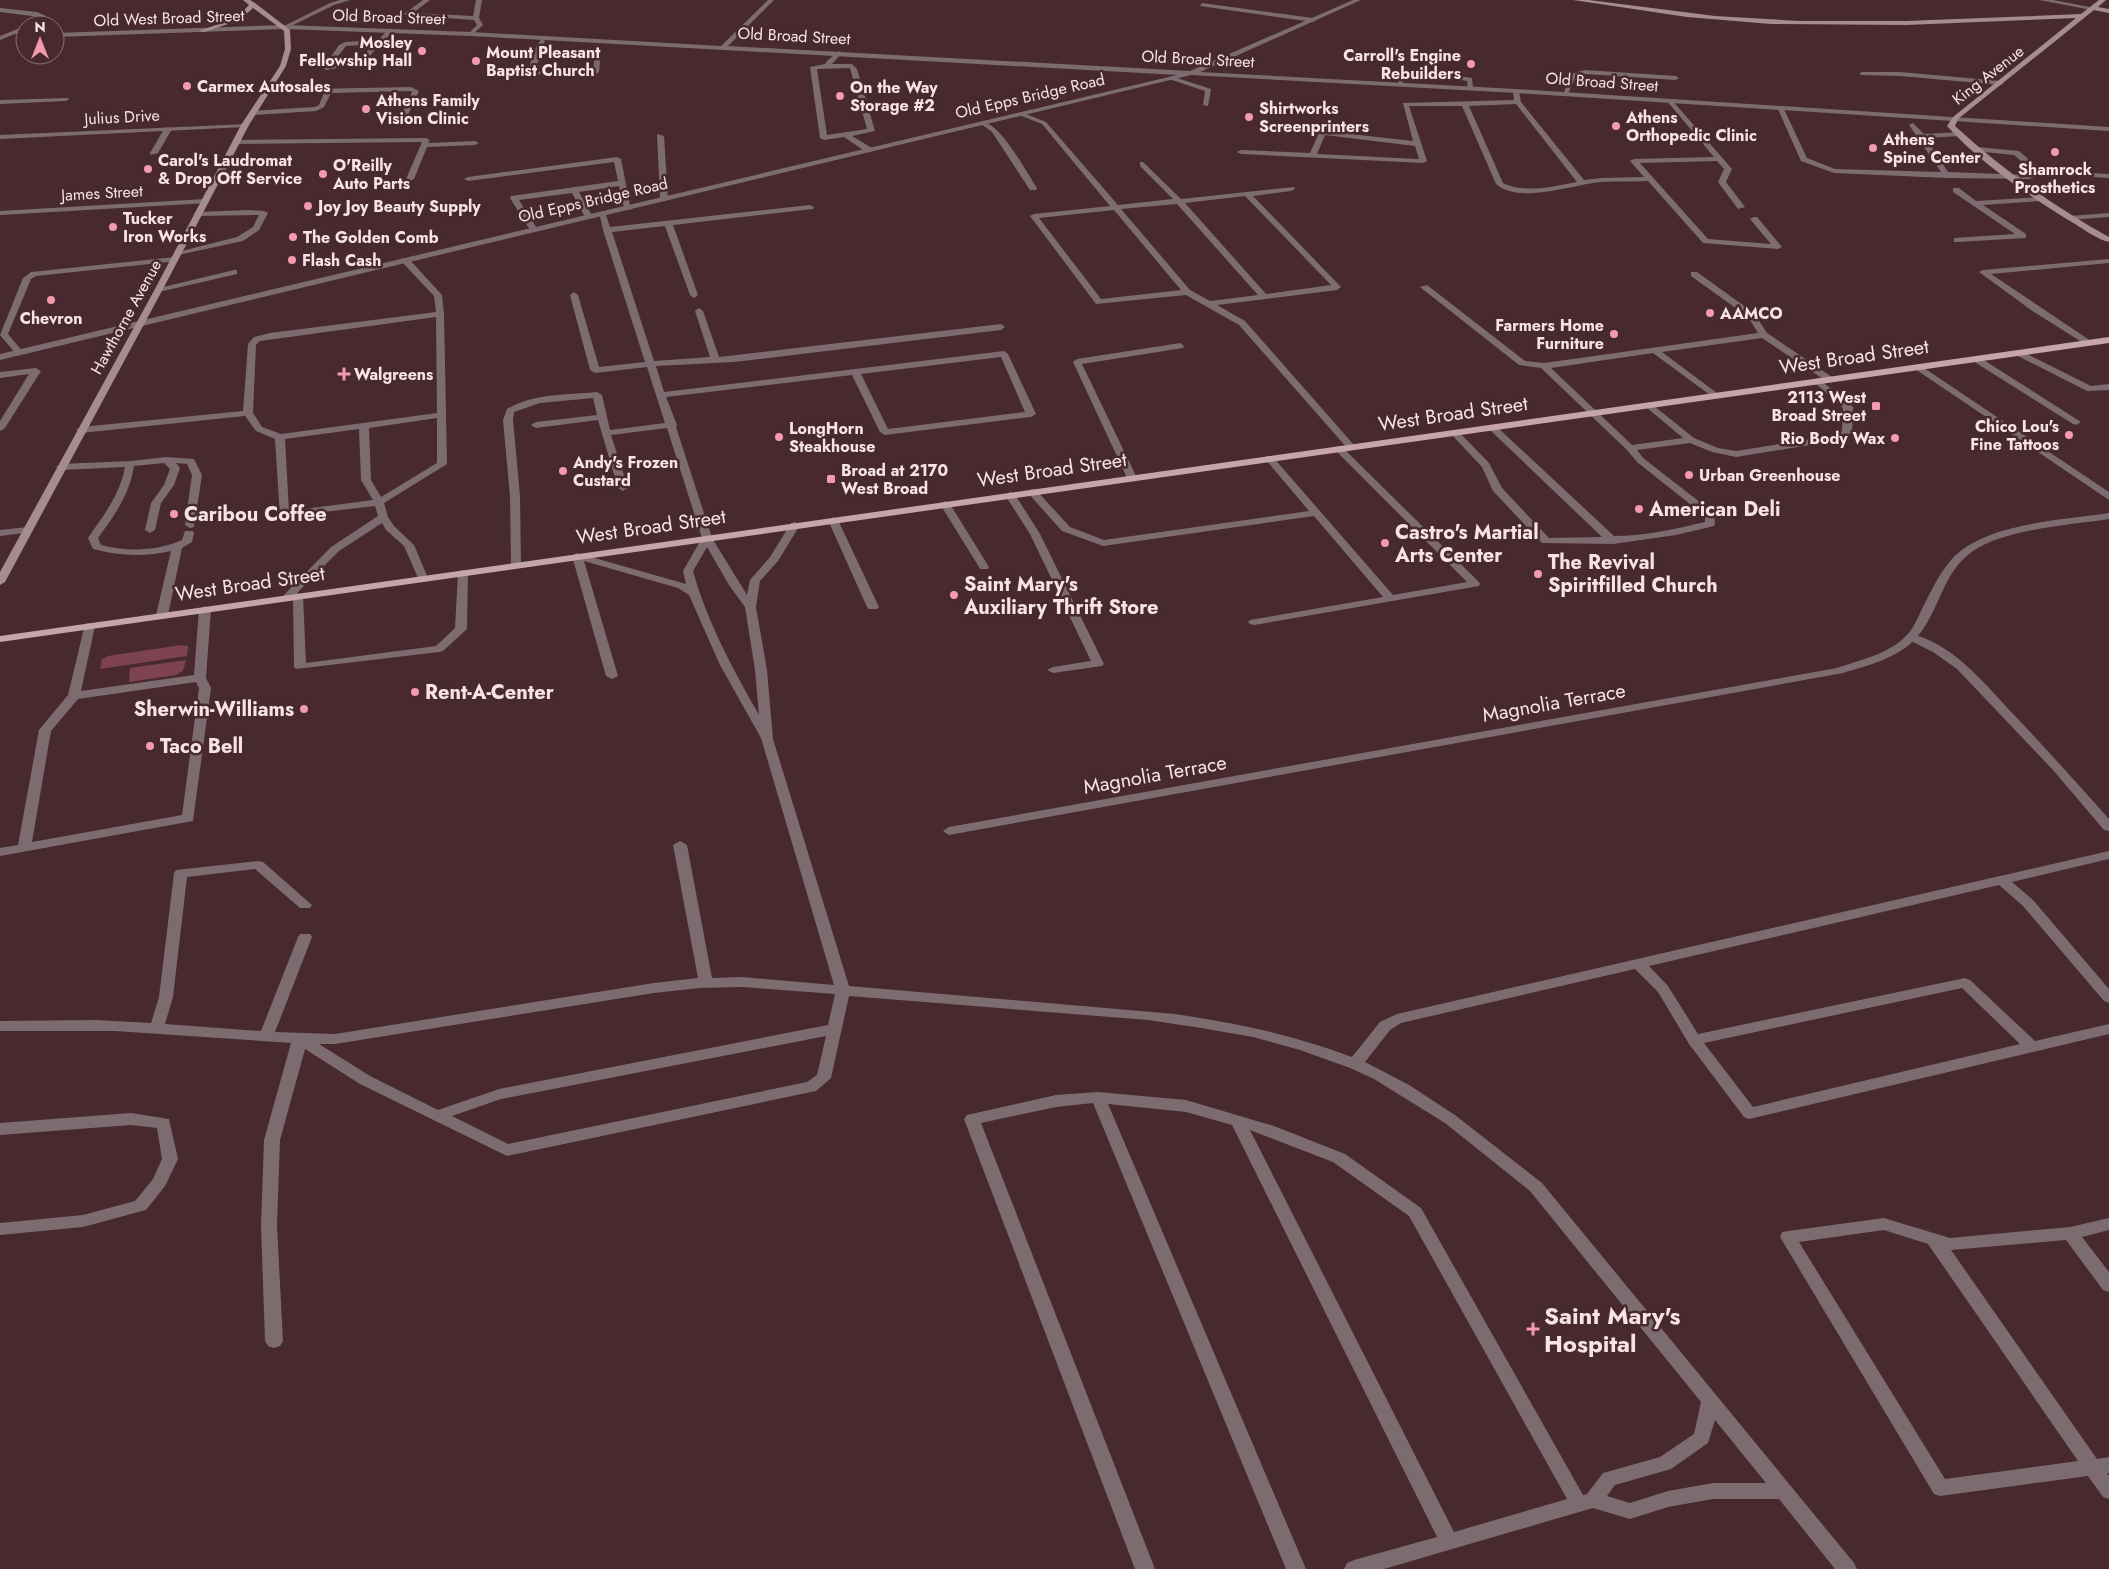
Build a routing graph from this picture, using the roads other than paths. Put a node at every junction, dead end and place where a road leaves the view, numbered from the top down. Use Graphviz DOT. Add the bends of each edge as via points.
graph roads {
  1 [pos="246,0"];
  2 [pos="347,0"];
  3 [pos="428,0"];
  4 [pos="479,0"];
  5 [pos="771,0"];
  6 [pos="1358,0"];
  7 [pos="1576,0"];
  8 [pos="2042,0"];
  9 [pos="2102,0"];
  10 [pos="253,4"];
  11 [pos="1202,5"];
  12 [pos="2092,8"];
  13 [pos="0,10"];
  14 [pos="2109,11"];
  15 [pos="40,15"];
  16 [pos="2083,16"];
  17 [pos="476,18"];
  18 [pos="1313,20"];
  19 [pos="285,27"];
  20 [pos="391,30"];
  21 [pos="202,31"];
  22 [pos="0,32"];
  23 [pos="15,32"];
  24 [pos="12,33"];
  25 [pos="15,33"];
  26 [pos="471,34"];
  27 [pos="65,35"];
  28 [pos="0,38"];
  29 [pos="542,41"];
  30 [pos="378,42"];
  31 [pos="724,46"];
  32 [pos="839,53"];
  33 [pos="537,54"];
  34 [pos="828,66"];
  35 [pos="1192,73"];
  36 [pos="1862,74"];
  37 [pos="1170,78"];
  38 [pos="1676,78"];
  39 [pos="2001,83"];
  40 [pos="1399,84"];
  41 [pos="1470,88"];
  42 [pos="329,90"];
  43 [pos="1516,91"];
  44 [pos="265,92"];
  45 [pos="1565,94"];
  46 [pos="66,99"];
  47 [pos="1669,100"];
  48 [pos="0,102"];
  49 [pos="1518,102"];
  50 [pos="1465,104"];
  51 [pos="1206,105"];
  52 [pos="1780,107"];
  53 [pos="252,113"];
  54 [pos="1021,114"];
  55 [pos="404,117"];
  56 [pos="1955,118"];
  57 [pos="982,123"];
  58 [pos="245,125"];
  59 [pos="1913,125"];
  60 [pos="168,129"];
  61 [pos="2108,129"];
  62 [pos="1960,134"];
  63 [pos="846,135"];
  64 [pos="660,136"];
  65 [pos="0,137"];
  66 [pos="1922,137"];
  67 [pos="236,142"];
  68 [pos="475,143"];
  69 [pos="425,144"];
  70 [pos="1418,144"];
  71 [pos="617,149"];
  72 [pos="1977,149"];
  73 [pos="869,150"];
  74 [pos="1241,152"];
  75 [pos="154,153"];
  76 [pos="1312,156"];
  77 [pos="617,159"];
  78 [pos="1719,159"];
  79 [pos="1143,164"];
  80 [pos="2039,172"];
  81 [pos="2008,175"];
  82 [pos="1947,176"];
  83 [pos="2109,176"];
  84 [pos="410,179"];
  85 [pos="468,179"];
  86 [pos="1650,179"];
  87 [pos="622,183"];
  88 [pos="1582,183"];
  89 [pos="1033,188"];
  90 [pos="1291,189"];
  91 [pos="574,190"];
  92 [pos="1956,190"];
  93 [pos="1247,194"];
  94 [pos="664,199"];
  95 [pos="2040,199"];
  96 [pos="205,201"];
  97 [pos="1179,201"];
  98 [pos="1974,203"];
  99 [pos="810,207"];
  100 [pos="1115,207"];
  101 [pos="1741,207"];
  102 [pos="628,208"];
  103 [pos="0,213"];
  104 [pos="198,214"];
  105 [pos="602,214"];
  106 [pos="2109,214"];
  107 [pos="589,217"];
  108 [pos="2068,218"];
  109 [pos="1754,219"];
  110 [pos="668,223"];
  111 [pos="534,230"];
  112 [pos="607,230"];
  113 [pos="2108,239"];
  114 [pos="1957,240"];
  115 [pos="176,256"];
  116 [pos="405,260"];
  117 [pos="2109,261"];
  118 [pos="234,272"];
  119 [pos="1694,274"];
  120 [pos="1424,287"];
  121 [pos="159,289"];
  122 [pos="1187,292"];
  123 [pos="694,294"];
  124 [pos="574,295"];
  125 [pos="1264,297"];
  126 [pos="1208,304"];
  127 [pos="699,311"];
  128 [pos="440,314"];
  129 [pos="140,323"];
  130 [pos="1001,327"];
  131 [pos="1764,335"];
  132 [pos="2109,340"];
  133 [pos="2088,343"];
  134 [pos="1180,346"];
  135 [pos="1655,350"];
  136 [pos="19,352"];
  137 [pos="2019,353"];
  138 [pos="0,357"];
  139 [pos="715,359"];
  140 [pos="1976,359"];
  141 [pos="650,363"];
  142 [pos="1544,366"];
  143 [pos="1918,367"];
  144 [pos="855,372"];
  145 [pos="0,375"];
  146 [pos="1830,379"];
  147 [pos="1818,381"];
  148 [pos="2109,387"];
  149 [pos="662,395"];
  150 [pos="1714,395"];
  151 [pos="1649,405"];
  152 [pos="1593,412"];
  153 [pos="248,413"];
  154 [pos="441,415"];
  155 [pos="602,417"];
  156 [pos="2076,422"];
  157 [pos="364,425"];
  158 [pos="536,425"];
  159 [pos="672,425"];
  160 [pos="1492,427"];
  161 [pos="0,428"];
  162 [pos="81,430"];
  163 [pos="1454,432"];
  164 [pos="606,433"];
  165 [pos="280,436"];
  166 [pos="1691,440"];
  167 [pos="1351,447"];
  168 [pos="1630,448"];
  169 [pos="1339,449"];
  170 [pos="1269,458"];
  171 [pos="166,460"];
  172 [pos="130,464"];
  173 [pos="61,467"];
  174 [pos="1132,478"];
  175 [pos="622,488"];
  176 [pos="1032,492"];
  177 [pos="1010,495"];
  178 [pos="2109,496"];
  179 [pos="379,502"];
  180 [pos="945,504"];
  181 [pos="1316,513"];
  182 [pos="383,516"];
  183 [pos="2109,516"];
  184 [pos="833,520"];
  185 [pos="795,525"];
  186 [pos="28,530"];
  187 [pos="0,533"];
  188 [pos="707,538"];
  189 [pos="1613,541"];
  190 [pos="177,547"];
  191 [pos="148,550"];
  192 [pos="577,556"];
  193 [pos="516,565"];
  194 [pos="984,567"];
  195 [pos="463,573"];
  196 [pos="423,578"];
  197 [pos="0,582"];
  198 [pos="694,593"];
  199 [pos="292,597"];
  200 [pos="1390,598"];
  201 [pos="750,607"];
  202 [pos="873,607"];
  203 [pos="205,610"];
  204 [pos="162,616"];
  205 [pos="1254,622"];
  206 [pos="89,626"];
  207 [pos="1911,637"];
  208 [pos="0,638"];
  209 [pos="1053,670"];
  210 [pos="612,676"];
  211 [pos="200,678"];
  212 [pos="74,696"];
  213 [pos="767,739"];
  214 [pos="2109,827"];
  215 [pos="949,831"];
  216 [pos="680,845"];
  217 [pos="24,848"];
  218 [pos="0,852"];
  219 [pos="2109,855"];
  220 [pos="2002,880"];
  221 [pos="306,904"];
  222 [pos="305,937"];
  223 [pos="1638,963"];
  224 [pos="706,982"];
  225 [pos="843,990"];
  226 [pos="2109,998"];
  227 [pos="0,1026"];
  228 [pos="157,1028"];
  229 [pos="2109,1029"];
  230 [pos="834,1030"];
  231 [pos="266,1037"];
  232 [pos="300,1039"];
  233 [pos="1694,1040"];
  234 [pos="2032,1047"];
  235 [pos="1355,1064"];
  236 [pos="1098,1097"];
  237 [pos="437,1116"];
  238 [pos="1238,1121"];
  239 [pos="0,1129"];
  240 [pos="2109,1224"];
  241 [pos="0,1229"];
  242 [pos="2070,1234"];
  243 [pos="1934,1239"];
  244 [pos="2109,1285"];
  245 [pos="274,1341"];
  246 [pos="1710,1400"];
  247 [pos="2101,1466"];
  248 [pos="1783,1491"];
  249 [pos="2109,1491"];
  250 [pos="1586,1502"];
  251 [pos="1449,1542"];
  252 [pos="1145,1569"];
  253 [pos="1296,1569"];
  254 [pos="1354,1569"];
  255 [pos="1846,1569"];
  1 -- 10 [label="main road"];
  2 -- 19 [label="street"];
  3 -- 17 [label="street" via="407,14"];
  4 -- 17 [label="street"];
  5 -- 31 [label="street"];
  6 -- 18 [label="street"];
  7 -- 16 [label="main road" via="1692,15 1797,23 1904,24"];
  8 -- 12 [label="street"];
  9 -- 12 [label="main road, King Avenue"];
  10 -- 19 [label="main road"];
  10 -- 21 [label="main road" via="235,20"];
  11 -- 18 [label="street"];
  12 -- 14 [label="main road"];
  12 -- 16 [label="main road, King Avenue"];
  13 -- 15 [label="street"];
  16 -- 39 [label="main road, King Avenue"];
  17 -- 26 [label="street" via="480,26"];
  18 -- 35 [label="street"];
  19 -- 20 [label="street, Old Broad Street"];
  19 -- 21 [label="street, Old West Broad Street"];
  19 -- 44 [label="main road, Hawthorne Avenue" via="288,40 283,66"];
  20 -- 26 [label="street, Old Broad Street"];
  20 -- 30 [label="street"];
  21 -- 27 [label="street, Old West Broad Street"];
  22 -- 24 [label="street"];
  23 -- 24 [label="street"];
  24 -- 25 [label="street"];
  24 -- 28 [label="street"];
  26 -- 31 [label="street, Old Broad Street"];
  29 -- 33 [label="street"];
  30 -- 30 [label="street" via="360,63 326,68 341,46"];
  31 -- 32 [label="street, Old Broad Street"];
  32 -- 34 [label="street" via="828,62"];
  32 -- 35 [label="street, Old Broad Street"];
  33 -- 33 [label="street" via="530,73 596,72 599,53"];
  34 -- 63 [label="street" via="813,66 824,138"];
  34 -- 63 [label="street" via="852,66 854,69 870,131"];
  35 -- 37 [label="street, Old Epps Bridge Road"];
  35 -- 40 [label="street, Old Broad Street"];
  36 -- 39 [label="street" via="1908,74"];
  37 -- 51 [label="street" via="1209,90"];
  37 -- 54 [label="street, Old Epps Bridge Road"];
  38 -- 45 [label="street" via="1579,73 1572,75"];
  39 -- 56 [label="main road, King Avenue"];
  40 -- 41 [label="street, Old Broad Street"];
  40 -- 41 [label="street" via="1413,71 1470,80"];
  41 -- 43 [label="street, Old Broad Street"];
  42 -- 44 [label="street"];
  42 -- 53 [label="street" via="322,106 316,109"];
  42 -- 55 [label="street" via="411,88 416,91"];
  43 -- 45 [label="street, Old Broad Street"];
  43 -- 49 [label="street"];
  44 -- 53 [label="main road, Hawthorne Avenue"];
  45 -- 47 [label="street, Old Broad Street"];
  46 -- 48 [label="street"];
  47 -- 52 [label="street, Old Broad Street"];
  47 -- 78 [label="street"];
  49 -- 50 [label="street"];
  49 -- 88 [label="street"];
  50 -- 70 [label="street" via="1405,104"];
  50 -- 88 [label="street" via="1504,187 1523,191"];
  52 -- 56 [label="street, Old Broad Street"];
  52 -- 82 [label="street" via="1804,159 1834,171"];
  53 -- 58 [label="main road, Hawthorne Avenue"];
  54 -- 57 [label="street, Old Epps Bridge Road"];
  54 -- 100 [label="street" via="1044,124"];
  56 -- 61 [label="street, Old Broad Street"];
  56 -- 62 [label="main road, King Avenue" via="1951,126"];
  57 -- 73 [label="street, Old Epps Bridge Road"];
  57 -- 89 [label="street" via="996,131"];
  58 -- 60 [label="street, Julius Drive"];
  58 -- 67 [label="main road, Hawthorne Avenue"];
  59 -- 66 [label="street"];
  60 -- 65 [label="street, Julius Drive"];
  60 -- 75 [label="street"];
  62 -- 66 [label="street"];
  62 -- 72 [label="main road, King Avenue"];
  63 -- 73 [label="street"];
  64 -- 94 [label="street"];
  66 -- 82 [label="street"];
  67 -- 69 [label="street" via="426,140"];
  67 -- 96 [label="main road, Hawthorne Avenue"];
  68 -- 69 [label="street"];
  69 -- 84 [label="street"];
  70 -- 76 [label="street" via="1323,133"];
  70 -- 76 [label="street" via="1423,161"];
  71 -- 77 [label="street"];
  72 -- 80 [label="street" via="2016,153"];
  72 -- 81 [label="main road, King Avenue"];
  73 -- 94 [label="street, Old Epps Bridge Road"];
  74 -- 76 [label="street"];
  77 -- 85 [label="street"];
  77 -- 87 [label="street"];
  78 -- 86 [label="street" via="1634,162"];
  78 -- 101 [label="street" via="1728,169 1722,182"];
  79 -- 97 [label="street"];
  80 -- 81 [label="street" via="2030,177"];
  80 -- 83 [label="street"];
  81 -- 82 [label="street"];
  81 -- 95 [label="main road, King Avenue"];
  86 -- 88 [label="street"];
  86 -- 109 [label="street" via="1706,242 1778,247"];
  87 -- 91 [label="street"];
  87 -- 102 [label="street"];
  90 -- 93 [label="street"];
  91 -- 107 [label="street"];
  91 -- 111 [label="street" via="514,198"];
  92 -- 98 [label="street"];
  93 -- 97 [label="street"];
  93 -- 125 [label="street" via="1337,287"];
  94 -- 102 [label="street, Old Epps Bridge Road"];
  95 -- 98 [label="street"];
  95 -- 108 [label="main road, King Avenue"];
  96 -- 103 [label="street, James Street"];
  96 -- 104 [label="main road, Hawthorne Avenue"];
  97 -- 100 [label="street"];
  97 -- 125 [label="street"];
  98 -- 114 [label="street" via="2023,236"];
  99 -- 110 [label="street"];
  100 -- 122 [label="street"];
  100 -- 122 [label="street" via="1034,216 1099,302"];
  102 -- 105 [label="street, Old Epps Bridge Road"];
  104 -- 115 [label="main road, Hawthorne Avenue"];
  104 -- 115 [label="street" via="264,214 256,228 240,238"];
  105 -- 107 [label="street, Old Epps Bridge Road"];
  105 -- 112 [label="street"];
  106 -- 108 [label="street"];
  107 -- 111 [label="street, Old Epps Bridge Road"];
  108 -- 113 [label="main road, King Avenue"];
  110 -- 112 [label="street"];
  110 -- 123 [label="street"];
  111 -- 116 [label="street, Old Epps Bridge Road"];
  112 -- 141 [label="street"];
  115 -- 121 [label="main road, Hawthorne Avenue"];
  115 -- 136 [label="street" via="34,274 27,278 4,334"];
  116 -- 128 [label="street" via="438,294"];
  116 -- 129 [label="street, Old Epps Bridge Road"];
  117 -- 133 [label="street" via="1983,272"];
  118 -- 121 [label="street"];
  119 -- 131 [label="street" via="1751,315"];
  120 -- 142 [label="street" via="1522,363"];
  121 -- 129 [label="main road, Hawthorne Avenue"];
  122 -- 126 [label="street"];
  124 -- 141 [label="street" via="595,370"];
  125 -- 126 [label="street"];
  126 -- 167 [label="street" via="1242,323"];
  127 -- 139 [label="street"];
  128 -- 153 [label="street" via="257,339 252,344"];
  128 -- 154 [label="street"];
  129 -- 136 [label="street, Old Epps Bridge Road"];
  129 -- 162 [label="main road, Hawthorne Avenue"];
  130 -- 139 [label="street"];
  131 -- 135 [label="street"];
  131 -- 146 [label="street"];
  132 -- 133 [label="main road, West Broad Street"];
  133 -- 137 [label="main road, West Broad Street"];
  134 -- 174 [label="street" via="1076,362"];
  135 -- 142 [label="street"];
  135 -- 150 [label="street"];
  136 -- 138 [label="street, Old Epps Bridge Road"];
  137 -- 140 [label="main road, West Broad Street"];
  137 -- 148 [label="street" via="2090,390"];
  139 -- 141 [label="street"];
  140 -- 143 [label="main road, West Broad Street"];
  140 -- 156 [label="street"];
  141 -- 149 [label="street"];
  142 -- 152 [label="street"];
  143 -- 146 [label="main road, West Broad Street"];
  143 -- 178 [label="street"];
  144 -- 144 [label="street" via="1004,354 1031,414 885,432"];
  144 -- 149 [label="street"];
  145 -- 161 [label="street" via="36,370"];
  146 -- 147 [label="main road, West Broad Street"];
  147 -- 150 [label="main road, West Broad Street"];
  147 -- 166 [label="street" via="1848,407 1847,432 1840,437 1736,454"];
  149 -- 159 [label="street"];
  150 -- 151 [label="main road, West Broad Street"];
  151 -- 152 [label="main road, West Broad Street"];
  151 -- 166 [label="street"];
  152 -- 160 [label="main road, West Broad Street"];
  152 -- 168 [label="street"];
  153 -- 162 [label="street"];
  153 -- 165 [label="street" via="259,429"];
  154 -- 157 [label="street"];
  154 -- 179 [label="street" via="442,464"];
  155 -- 158 [label="street"];
  155 -- 164 [label="street"];
  155 -- 193 [label="street" via="597,395 534,402 516,406 510,411"];
  157 -- 165 [label="street"];
  157 -- 179 [label="street" via="366,480"];
  159 -- 164 [label="street"];
  159 -- 188 [label="street"];
  160 -- 163 [label="main road, West Broad Street"];
  160 -- 189 [label="street"];
  162 -- 173 [label="main road, Hawthorne Avenue"];
  163 -- 167 [label="main road, West Broad Street"];
  163 -- 189 [label="street" via="1486,466 1496,480 1497,489 1546,541"];
  164 -- 175 [label="street"];
  165 -- 179 [label="street" via="284,515"];
  166 -- 168 [label="street"];
  167 -- 169 [label="main road, West Broad Street"];
  168 -- 189 [label="street" via="1640,460 1710,515 1710,524"];
  169 -- 170 [label="main road, West Broad Street"];
  169 -- 200 [label="street" via="1475,584"];
  170 -- 174 [label="main road, West Broad Street"];
  170 -- 181 [label="street"];
  171 -- 172 [label="street"];
  171 -- 190 [label="street" via="191,461 197,475 187,542"];
  171 -- 191 [label="street" via="175,468 169,485 156,503"];
  172 -- 173 [label="street"];
  172 -- 191 [label="street" via="110,515 93,538 97,547 109,551"];
  173 -- 186 [label="main road, Hawthorne Avenue"];
  174 -- 176 [label="main road, West Broad Street"];
  176 -- 177 [label="main road, West Broad Street"];
  176 -- 181 [label="street" via="1066,529 1103,543"];
  177 -- 180 [label="main road, West Broad Street"];
  177 -- 209 [label="street" via="1035,534 1098,664"];
  179 -- 182 [label="street"];
  180 -- 184 [label="main road, West Broad Street"];
  180 -- 194 [label="street"];
  181 -- 200 [label="street"];
  182 -- 196 [label="street" via="390,528 409,545"];
  182 -- 199 [label="street" via="335,550"];
  183 -- 207 [label="street" via="2009,534 1970,547 1946,573"];
  184 -- 185 [label="main road, West Broad Street"];
  184 -- 202 [label="street"];
  185 -- 188 [label="main road, West Broad Street"];
  185 -- 201 [label="street" via="755,580"];
  186 -- 187 [label="street"];
  186 -- 197 [label="main road, Hawthorne Avenue"];
  188 -- 192 [label="main road, West Broad Street"];
  188 -- 198 [label="street" via="688,571"];
  188 -- 201 [label="street"];
  190 -- 191 [label="street"];
  190 -- 204 [label="street"];
  192 -- 193 [label="main road, West Broad Street"];
  192 -- 198 [label="street" via="682,586"];
  192 -- 210 [label="street"];
  193 -- 195 [label="main road, West Broad Street"];
  195 -- 196 [label="main road, West Broad Street"];
  195 -- 199 [label="street" via="461,629 439,649 300,667"];
  196 -- 199 [label="main road, West Broad Street"];
  198 -- 213 [label="street" via="734,684"];
  199 -- 203 [label="main road, West Broad Street"];
  200 -- 205 [label="street"];
  201 -- 213 [label="street" via="761,670"];
  203 -- 204 [label="main road, West Broad Street"];
  203 -- 211 [label="street"];
  204 -- 206 [label="main road, West Broad Street"];
  206 -- 208 [label="main road, West Broad Street"];
  206 -- 212 [label="street"];
  207 -- 214 [label="street" via="1938,650 1961,667 2057,767"];
  207 -- 215 [label="street, Magnolia Terrace" via="1872,660 1839,671"];
  211 -- 212 [label="street"];
  211 -- 217 [label="street" via="205,688 188,818"];
  212 -- 217 [label="street" via="45,730"];
  213 -- 225 [label="street"];
  216 -- 224 [label="street"];
  217 -- 218 [label="street"];
  219 -- 220 [label="street"];
  220 -- 223 [label="street"];
  220 -- 226 [label="street" via="2028,903"];
  221 -- 228 [label="street" via="258,865 181,873 166,997"];
  222 -- 231 [label="street"];
  223 -- 233 [label="street" via="1663,989"];
  223 -- 235 [label="street" via="1397,1019 1385,1026"];
  224 -- 225 [label="street"];
  224 -- 232 [label="street" via="385,1032 335,1039"];
  225 -- 230 [label="street"];
  225 -- 235 [label="street" via="1206,1022 1305,1045"];
  227 -- 228 [label="street"];
  228 -- 231 [label="street"];
  229 -- 234 [label="street"];
  230 -- 237 [label="street" via="499,1094"];
  230 -- 237 [label="street" via="824,1078 811,1087 507,1150"];
  231 -- 232 [label="street"];
  232 -- 237 [label="street" via="365,1080"];
  232 -- 245 [label="street" via="272,1140 269,1226"];
  233 -- 234 [label="street" via="1965,983"];
  233 -- 234 [label="street" via="1749,1113"];
  235 -- 246 [label="street" via="1440,1112 1495,1152 1536,1188"];
  236 -- 238 [label="street" via="1186,1106"];
  236 -- 252 [label="street" via="1056,1100 972,1119"];
  236 -- 253 [label="street"];
  238 -- 250 [label="street" via="1339,1158 1415,1212"];
  238 -- 251 [label="street"];
  239 -- 241 [label="street" via="131,1119 164,1123 170,1159 159,1182 140,1206 83,1221"];
  240 -- 242 [label="street"];
  242 -- 243 [label="street" via="1950,1244"];
  242 -- 244 [label="street"];
  243 -- 247 [label="street"];
  243 -- 247 [label="street" via="1884,1224 1788,1236 1940,1488"];
  246 -- 248 [label="street"];
  246 -- 250 [label="street" via="1702,1438 1664,1463 1609,1479"];
  247 -- 249 [label="street"];
  248 -- 250 [label="street" via="1713,1491 1668,1499 1630,1511"];
  248 -- 255 [label="street"];
  250 -- 251 [label="street"];
  251 -- 254 [label="street"];
}
